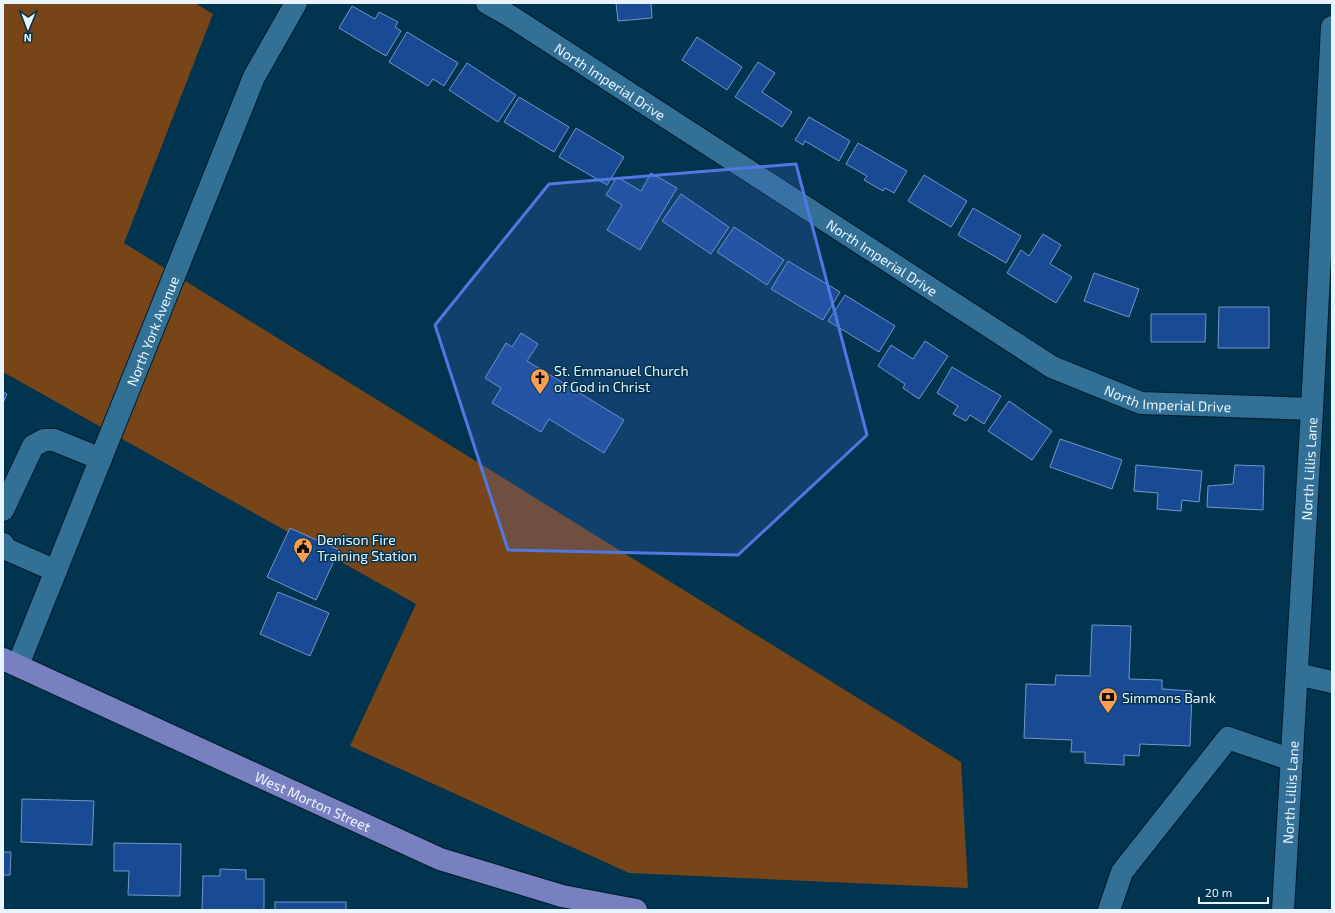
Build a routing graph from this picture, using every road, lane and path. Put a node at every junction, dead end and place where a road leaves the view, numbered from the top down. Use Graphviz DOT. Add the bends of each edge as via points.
graph roads {
  1 [pos="296,3"];
  2 [pos="487,3"];
  3 [pos="514,10"];
  4 [pos="1332,27"];
  5 [pos="1312,409"];
  6 [pos="101,459"];
  7 [pos="3,510"];
  8 [pos="3,544"];
  9 [pos="56,571"];
  10 [pos="11,662"];
  11 [pos="1296,674"];
  12 [pos="1332,682"];
  13 [pos="1292,760"];
  14 [pos="636,910"];
  15 [pos="1109,910"];
  16 [pos="1282,910"];
  1 -- 6 [label="street, North York Avenue" via="254,77"];
  2 -- 3 [label="street, North Imperial Drive"];
  3 -- 5 [label="street, North Imperial Drive" via="1052,367 1141,403"];
  4 -- 5 [label="street, North Lillis Lane"];
  5 -- 11 [label="street, North Lillis Lane"];
  6 -- 7 [label="street" via="54,440 44,440 33,446"];
  6 -- 9 [label="street, North York Avenue"];
  8 -- 9 [label="street" via="6,549"];
  9 -- 10 [label="street, North York Avenue"];
  10 -- 14 [label="main road, West Morton Street" via="440,859 562,896"];
  11 -- 12 [label="street"];
  11 -- 13 [label="street, North Lillis Lane"];
  13 -- 15 [label="street" via="1228,738 1122,872"];
  13 -- 16 [label="street, North Lillis Lane"];
}
